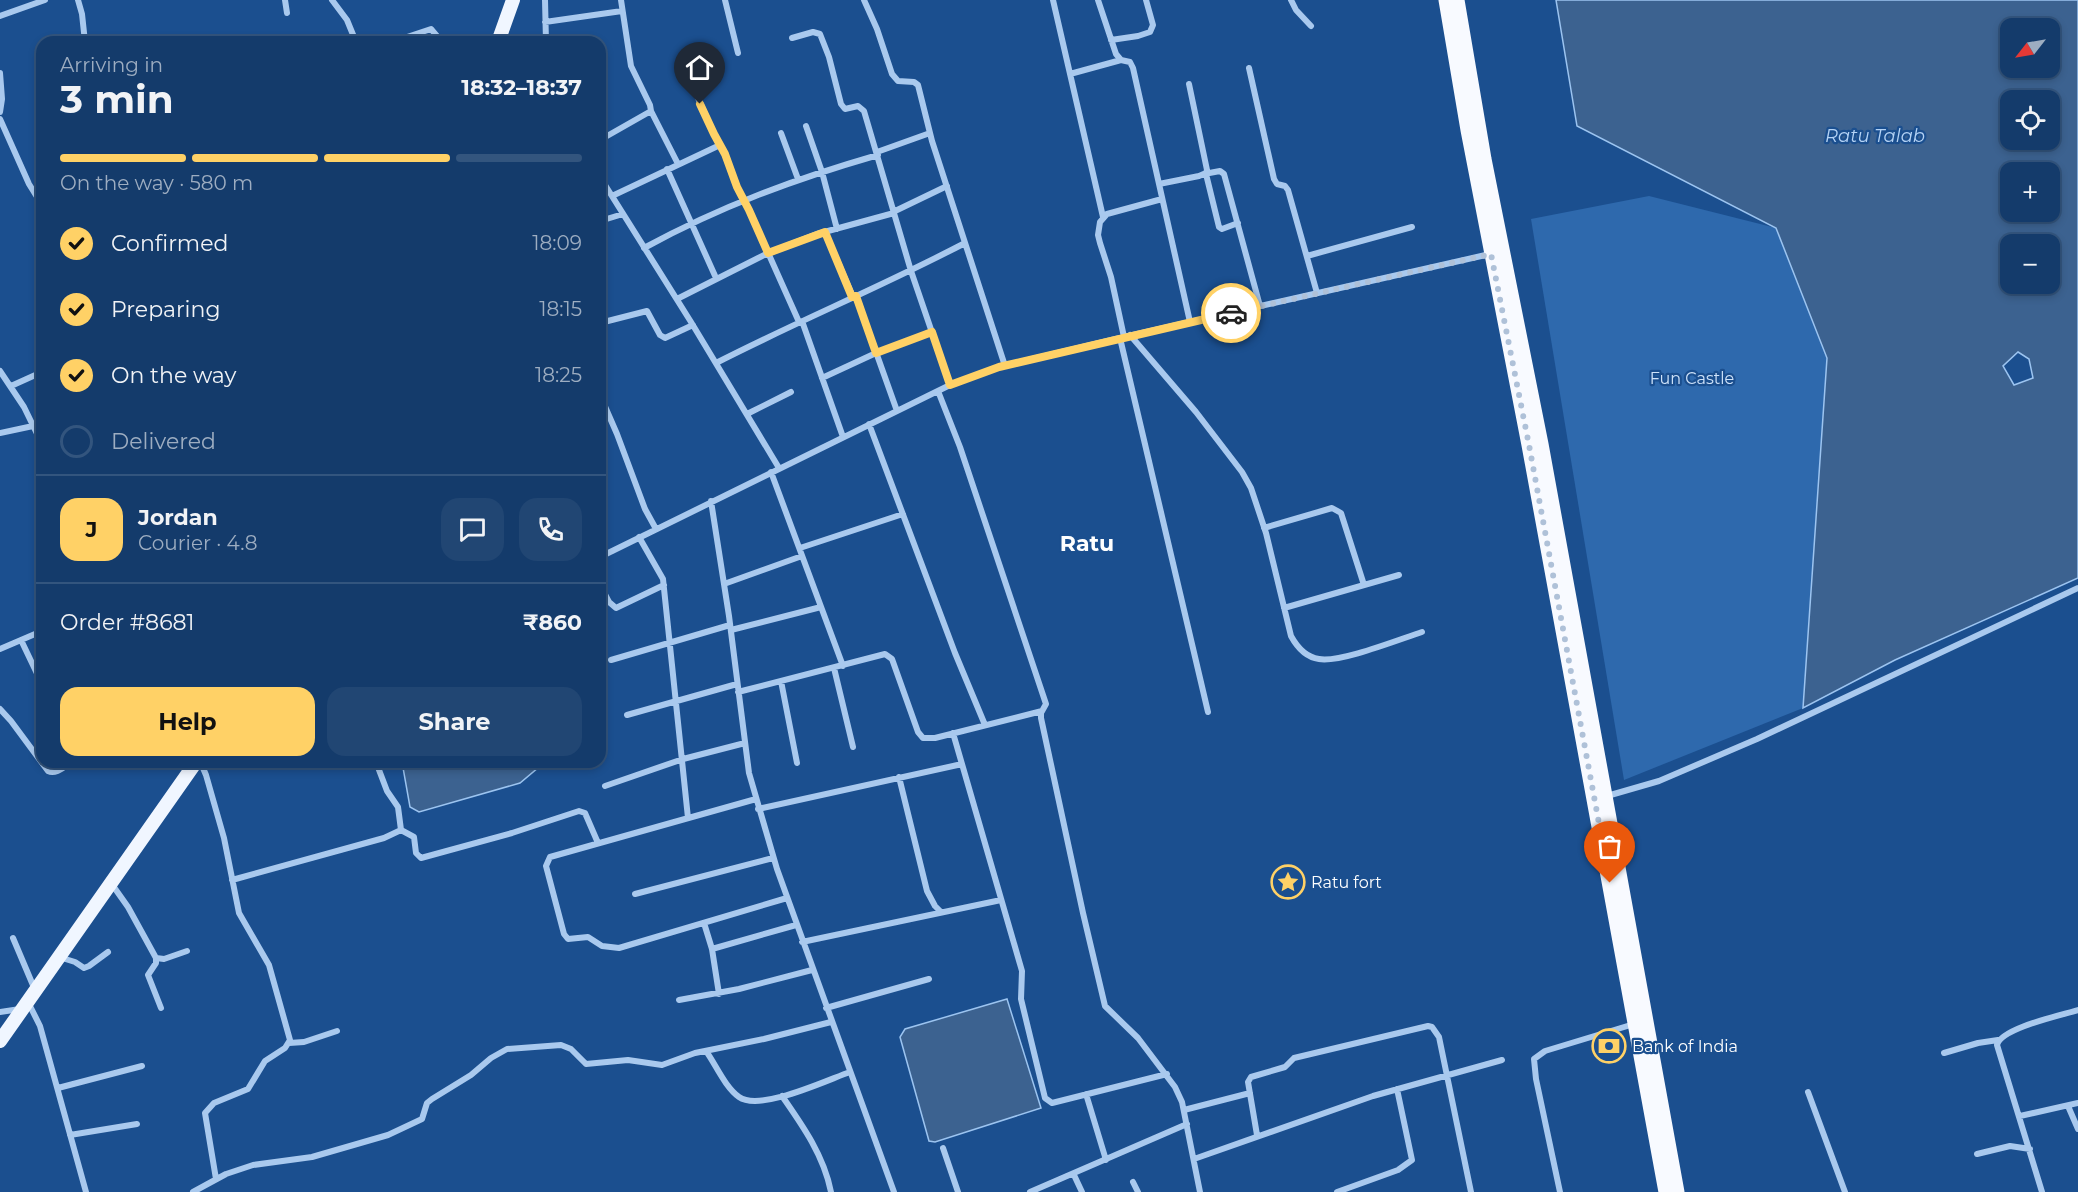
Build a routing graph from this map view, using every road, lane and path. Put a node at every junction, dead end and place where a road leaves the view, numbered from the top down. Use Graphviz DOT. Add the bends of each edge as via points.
graph roads {
  1 [pos="45,0"];
  2 [pos="78,0"];
  3 [pos="285,0"];
  4 [pos="332,0"];
  5 [pos="511,0"];
  6 [pos="545,0"];
  7 [pos="621,0"];
  8 [pos="725,0"];
  9 [pos="864,0"];
  10 [pos="1053,0"];
  11 [pos="1098,0"];
  12 [pos="1146,0"];
  13 [pos="1291,0"];
  14 [pos="1446,0"];
  15 [pos="1457,0"];
  16 [pos="622,11"];
  17 [pos="287,13"];
  18 [pos="0,16"];
  19 [pos="545,22"];
  20 [pos="1311,26"];
  21 [pos="84,36"];
  22 [pos="354,36"];
  23 [pos="410,36"];
  24 [pos="437,36"];
  25 [pos="500,36"];
  26 [pos="546,36"];
  27 [pos="792,38"];
  28 [pos="1111,40"];
  29 [pos="738,53"];
  30 [pos="1121,60"];
  31 [pos="1249,68"];
  32 [pos="0,73"];
  33 [pos="1070,74"];
  34 [pos="1189,84"];
  35 [pos="694,89"];
  36 [pos="651,111"];
  37 [pos="0,112"];
  38 [pos="0,119"];
  39 [pos="807,126"];
  40 [pos="781,133"];
  41 [pos="930,133"];
  42 [pos="606,137"];
  43 [pos="720,145"];
  44 [pos="878,154"];
  45 [pos="678,164"];
  46 [pos="667,169"];
  47 [pos="822,172"];
  48 [pos="1205,174"];
  49 [pos="798,179"];
  50 [pos="1159,184"];
  51 [pos="606,186"];
  52 [pos="947,186"];
  53 [pos="612,196"];
  54 [pos="36,198"];
  55 [pos="1162,199"];
  56 [pos="744,200"];
  57 [pos="893,213"];
  58 [pos="623,214"];
  59 [pos="1103,217"];
  60 [pos="606,219"];
  61 [pos="691,222"];
  62 [pos="1238,223"];
  63 [pos="1412,227"];
  64 [pos="837,229"];
  65 [pos="825,232"];
  66 [pos="965,243"];
  67 [pos="644,248"];
  68 [pos="768,253"];
  69 [pos="1491,254"];
  70 [pos="1307,256"];
  71 [pos="911,271"];
  72 [pos="716,278"];
  73 [pos="1317,293"];
  74 [pos="854,297"];
  75 [pos="677,299"];
  76 [pos="1260,306"];
  77 [pos="606,321"];
  78 [pos="801,322"];
  79 [pos="1190,322"];
  80 [pos="693,325"];
  81 [pos="932,332"];
  82 [pos="1125,336"];
  83 [pos="876,353"];
  84 [pos="716,363"];
  85 [pos="1005,366"];
  86 [pos="0,371"];
  87 [pos="36,375"];
  88 [pos="822,378"];
  89 [pos="950,385"];
  90 [pos="11,386"];
  91 [pos="938,391"];
  92 [pos="791,392"];
  93 [pos="606,409"];
  94 [pos="897,411"];
  95 [pos="747,414"];
  96 [pos="870,424"];
  97 [pos="33,426"];
  98 [pos="36,429"];
  99 [pos="0,434"];
  100 [pos="843,437"];
  101 [pos="779,468"];
  102 [pos="771,472"];
  103 [pos="711,501"];
  104 [pos="903,514"];
  105 [pos="1264,528"];
  106 [pos="656,529"];
  107 [pos="639,537"];
  108 [pos="800,548"];
  109 [pos="606,554"];
  110 [pos="802,556"];
  111 [pos="1400,575"];
  112 [pos="724,584"];
  113 [pos="664,585"];
  114 [pos="1364,585"];
  115 [pos="2078,588"];
  116 [pos="606,596"];
  117 [pos="821,607"];
  118 [pos="1284,608"];
  119 [pos="730,627"];
  120 [pos="1422,632"];
  121 [pos="36,634"];
  122 [pos="21,640"];
  123 [pos="670,643"];
  124 [pos="0,649"];
  125 [pos="611,660"];
  126 [pos="843,666"];
  127 [pos="834,668"];
  128 [pos="36,671"];
  129 [pos="781,681"];
  130 [pos="737,688"];
  131 [pos="676,701"];
  132 [pos="0,709"];
  133 [pos="1042,711"];
  134 [pos="1208,712"];
  135 [pos="627,715"];
  136 [pos="985,725"];
  137 [pos="953,733"];
  138 [pos="745,743"];
  139 [pos="853,747"];
  140 [pos="36,755"];
  141 [pos="683,759"];
  142 [pos="797,764"];
  143 [pos="962,764"];
  144 [pos="46,768"];
  145 [pos="63,768"];
  146 [pos="192,768"];
  147 [pos="203,768"];
  148 [pos="378,768"];
  149 [pos="899,777"];
  150 [pos="605,786"];
  151 [pos="1606,796"];
  152 [pos="756,799"];
  153 [pos="758,809"];
  154 [pos="688,818"];
  155 [pos="401,830"];
  156 [pos="598,843"];
  157 [pos="773,858"];
  158 [pos="232,880"];
  159 [pos="111,883"];
  160 [pos="635,894"];
  161 [pos="787,898"];
  162 [pos="1001,900"];
  163 [pos="941,912"];
  164 [pos="704,923"];
  165 [pos="796,925"];
  166 [pos="13,938"];
  167 [pos="802,942"];
  168 [pos="712,949"];
  169 [pos="187,951"];
  170 [pos="108,952"];
  171 [pos="59,957"];
  172 [pos="156,957"];
  173 [pos="812,970"];
  174 [pos="928,979"];
  175 [pos="719,994"];
  176 [pos="679,1000"];
  177 [pos="28,1001"];
  178 [pos="161,1008"];
  179 [pos="826,1008"];
  180 [pos="2078,1010"];
  181 [pos="0,1012"];
  182 [pos="831,1022"];
  183 [pos="1635,1023"];
  184 [pos="338,1031"];
  185 [pos="1998,1040"];
  186 [pos="0,1041"];
  187 [pos="289,1043"];
  188 [pos="706,1051"];
  189 [pos="1944,1053"];
  190 [pos="1502,1060"];
  191 [pos="142,1066"];
  192 [pos="850,1072"];
  193 [pos="1167,1074"];
  194 [pos="1448,1076"];
  195 [pos="58,1088"];
  196 [pos="1397,1089"];
  197 [pos="1808,1092"];
  198 [pos="1250,1093"];
  199 [pos="1086,1094"];
  200 [pos="782,1096"];
  201 [pos="2078,1103"];
  202 [pos="2068,1106"];
  203 [pos="1184,1110"];
  204 [pos="2020,1116"];
  205 [pos="137,1124"];
  206 [pos="1187,1124"];
  207 [pos="2078,1129"];
  208 [pos="70,1135"];
  209 [pos="1257,1136"];
  210 [pos="943,1148"];
  211 [pos="2030,1149"];
  212 [pos="1977,1154"];
  213 [pos="1194,1159"];
  214 [pos="1106,1160"];
  215 [pos="1074,1174"];
  216 [pos="216,1179"];
  217 [pos="1134,1182"];
  218 [pos="197,1191"];
  219 [pos="1034,1191"];
  220 [pos="86,1192"];
  221 [pos="831,1192"];
  222 [pos="894,1192"];
  223 [pos="958,1192"];
  224 [pos="1082,1192"];
  225 [pos="1138,1192"];
  226 [pos="1200,1192"];
  227 [pos="1337,1192"];
  228 [pos="1471,1192"];
  229 [pos="1560,1192"];
  230 [pos="1666,1192"];
  231 [pos="1677,1192"];
  232 [pos="1845,1192"];
  233 [pos="2042,1192"];
  1 -- 18 [label="street"];
  2 -- 21 [label="street"];
  3 -- 17 [label="street"];
  4 -- 22 [label="street"];
  5 -- 25 [label="main road"];
  6 -- 19 [label="street"];
  7 -- 16 [label="street"];
  8 -- 29 [label="street"];
  9 -- 41 [label="street" via="892,74 898,81 918,85"];
  10 -- 33 [label="street"];
  11 -- 28 [label="street"];
  12 -- 28 [label="street" via="1153,25 1150,32"];
  13 -- 20 [label="street"];
  14 -- 69 [label="highway"];
  15 -- 151 [label="highway"];
  16 -- 19 [label="street"];
  16 -- 36 [label="street" via="631,66"];
  19 -- 26 [label="street"];
  23 -- 24 [label="street" via="431,29"];
  27 -- 44 [label="street" via="820,34 840,104 845,109 862,109"];
  28 -- 30 [label="street"];
  30 -- 33 [label="street"];
  30 -- 50 [label="street" via="1130,62 1133,68"];
  31 -- 70 [label="street" via="1274,178 1276,184 1288,190"];
  32 -- 37 [label="street"];
  33 -- 59 [label="street"];
  34 -- 48 [label="street" via="1207,165"];
  35 -- 43 [label="street"];
  36 -- 42 [label="street"];
  36 -- 45 [label="street"];
  38 -- 54 [label="street"];
  39 -- 47 [label="street"];
  40 -- 49 [label="street"];
  41 -- 44 [label="street"];
  41 -- 52 [label="street"];
  43 -- 45 [label="street"];
  43 -- 56 [label="street"];
  44 -- 47 [label="street"];
  44 -- 57 [label="street"];
  45 -- 46 [label="street"];
  46 -- 53 [label="street"];
  46 -- 61 [label="street"];
  47 -- 49 [label="street"];
  47 -- 64 [label="street"];
  48 -- 50 [label="street"];
  48 -- 62 [label="street" via="1224,174"];
  48 -- 62 [label="street" via="1219,227"];
  49 -- 56 [label="street"];
  50 -- 55 [label="street"];
  51 -- 53 [label="street"];
  52 -- 57 [label="street"];
  52 -- 66 [label="street"];
  53 -- 58 [label="street"];
  55 -- 59 [label="street"];
  55 -- 79 [label="street"];
  56 -- 61 [label="street"];
  56 -- 68 [label="street"];
  57 -- 64 [label="street"];
  57 -- 71 [label="street"];
  58 -- 60 [label="street"];
  58 -- 67 [label="street"];
  59 -- 82 [label="street" via="1098,235"];
  61 -- 67 [label="street"];
  61 -- 72 [label="street"];
  62 -- 76 [label="street"];
  63 -- 70 [label="street"];
  64 -- 65 [label="street"];
  65 -- 68 [label="street"];
  65 -- 74 [label="street"];
  66 -- 71 [label="street"];
  66 -- 85 [label="street"];
  67 -- 75 [label="street"];
  68 -- 72 [label="street"];
  68 -- 78 [label="street"];
  69 -- 73 [label="street"];
  69 -- 183 [label="highway"];
  70 -- 73 [label="street"];
  71 -- 74 [label="street"];
  71 -- 81 [label="street"];
  72 -- 75 [label="street"];
  73 -- 76 [label="street"];
  74 -- 78 [label="street"];
  74 -- 83 [label="street"];
  75 -- 80 [label="street"];
  76 -- 79 [label="street"];
  77 -- 80 [label="street" via="647,311 665,338"];
  78 -- 84 [label="street"];
  78 -- 88 [label="street"];
  79 -- 82 [label="street"];
  80 -- 84 [label="street"];
  81 -- 83 [label="street"];
  81 -- 89 [label="street"];
  82 -- 85 [label="street"];
  82 -- 105 [label="street" via="1196,412 1242,472"];
  82 -- 134 [label="street"];
  83 -- 88 [label="street"];
  83 -- 94 [label="street"];
  84 -- 95 [label="street"];
  85 -- 89 [label="street"];
  86 -- 90 [label="street"];
  87 -- 90 [label="street"];
  88 -- 100 [label="street"];
  89 -- 91 [label="street"];
  90 -- 97 [label="street"];
  91 -- 94 [label="street"];
  91 -- 133 [label="street" via="1045,700"];
  92 -- 95 [label="street"];
  93 -- 106 [label="street"];
  94 -- 96 [label="street"];
  95 -- 101 [label="street"];
  96 -- 100 [label="street"];
  96 -- 104 [label="street"];
  97 -- 98 [label="street"];
  97 -- 99 [label="street"];
  100 -- 101 [label="street"];
  101 -- 102 [label="street"];
  102 -- 103 [label="street"];
  102 -- 108 [label="street"];
  103 -- 106 [label="street"];
  103 -- 112 [label="street"];
  104 -- 108 [label="street"];
  104 -- 136 [label="street"];
  105 -- 114 [label="street" via="1335,508 1341,513"];
  105 -- 118 [label="street"];
  106 -- 107 [label="street"];
  107 -- 109 [label="street"];
  107 -- 113 [label="street" via="660,570"];
  108 -- 110 [label="street"];
  110 -- 112 [label="street"];
  110 -- 117 [label="street"];
  111 -- 114 [label="street"];
  112 -- 119 [label="street"];
  113 -- 116 [label="street" via="616,608"];
  113 -- 123 [label="street"];
  114 -- 118 [label="street"];
  115 -- 151 [label="street" via="1757,739 1659,781"];
  117 -- 119 [label="street"];
  117 -- 126 [label="street"];
  118 -- 120 [label="street" via="1297,647 1319,660 1350,655"];
  119 -- 123 [label="street"];
  119 -- 130 [label="street"];
  121 -- 122 [label="street"];
  122 -- 124 [label="street"];
  122 -- 128 [label="street"];
  123 -- 125 [label="street"];
  123 -- 131 [label="street"];
  126 -- 127 [label="street"];
  126 -- 137 [label="street" via="888,655 920,736 926,739"];
  127 -- 129 [label="street"];
  127 -- 139 [label="street"];
  129 -- 130 [label="street"];
  129 -- 142 [label="street"];
  130 -- 131 [label="street"];
  130 -- 138 [label="street"];
  131 -- 135 [label="street"];
  131 -- 141 [label="street"];
  132 -- 140 [label="street"];
  133 -- 136 [label="street"];
  133 -- 193 [label="street" via="1047,750 1105,1006"];
  136 -- 137 [label="street"];
  137 -- 143 [label="street"];
  138 -- 141 [label="street"];
  138 -- 152 [label="street"];
  141 -- 150 [label="street"];
  141 -- 154 [label="street"];
  143 -- 149 [label="street"];
  143 -- 162 [label="street"];
  144 -- 145 [label="street" via="51,772"];
  146 -- 159 [label="main road"];
  147 -- 158 [label="street"];
  148 -- 155 [label="street" via="398,807"];
  149 -- 153 [label="street"];
  149 -- 163 [label="street" via="927,891"];
  151 -- 231 [label="highway"];
  152 -- 153 [label="street"];
  152 -- 154 [label="street"];
  153 -- 157 [label="street"];
  154 -- 156 [label="street"];
  155 -- 156 [label="street" via="414,837 416,853 423,858 582,811"];
  155 -- 158 [label="street"];
  156 -- 164 [label="street" via="553,855 546,862 567,939 588,937 602,946 619,948"];
  157 -- 160 [label="street"];
  157 -- 161 [label="street"];
  158 -- 187 [label="street" via="239,914 269,965"];
  159 -- 171 [label="main road"];
  159 -- 172 [label="street"];
  161 -- 164 [label="street"];
  161 -- 165 [label="street"];
  162 -- 163 [label="street"];
  162 -- 199 [label="street" via="1022,971 1021,999 1045,1098 1052,1103"];
  163 -- 167 [label="street"];
  164 -- 168 [label="street"];
  165 -- 167 [label="street"];
  165 -- 168 [label="street"];
  166 -- 177 [label="street"];
  167 -- 173 [label="street"];
  168 -- 175 [label="street"];
  169 -- 172 [label="street" via="164,959"];
  170 -- 171 [label="street" via="84,968"];
  171 -- 177 [label="main road"];
  172 -- 178 [label="street" via="148,975"];
  173 -- 175 [label="street"];
  173 -- 179 [label="street"];
  174 -- 179 [label="street"];
  175 -- 176 [label="street"];
  177 -- 181 [label="street"];
  177 -- 186 [label="main road"];
  177 -- 195 [label="street" via="40,1026"];
  179 -- 182 [label="street"];
  180 -- 185 [label="street" via="2016,1030"];
  182 -- 188 [label="street"];
  182 -- 192 [label="street"];
  183 -- 229 [label="street" via="1545,1051 1534,1059"];
  183 -- 230 [label="highway"];
  184 -- 187 [label="street"];
  185 -- 189 [label="street"];
  185 -- 204 [label="street"];
  187 -- 216 [label="street" via="265,1061 248,1089 214,1103 205,1113"];
  188 -- 200 [label="street" via="739,1097 754,1101"];
  188 -- 216 [label="street" via="662,1065 628,1060 590,1065 561,1045 507,1049 432,1099 424,1116 412,1125 344,1149 253,1165"];
  190 -- 194 [label="street"];
  191 -- 195 [label="street"];
  192 -- 200 [label="street"];
  192 -- 222 [label="street"];
  193 -- 199 [label="street"];
  193 -- 203 [label="street"];
  194 -- 196 [label="street"];
  194 -- 198 [label="street" via="1439,1037 1428,1026 1294,1058 1285,1067 1251,1077"];
  194 -- 228 [label="street"];
  195 -- 208 [label="street"];
  196 -- 209 [label="street"];
  196 -- 227 [label="street" via="1412,1160 1398,1170"];
  197 -- 232 [label="street"];
  198 -- 203 [label="street"];
  198 -- 209 [label="street"];
  199 -- 214 [label="street"];
  200 -- 221 [label="street" via="815,1145"];
  201 -- 202 [label="street"];
  202 -- 204 [label="street"];
  202 -- 207 [label="street"];
  203 -- 206 [label="street"];
  204 -- 211 [label="street"];
  205 -- 208 [label="street"];
  206 -- 213 [label="street"];
  206 -- 214 [label="street"];
  208 -- 220 [label="street"];
  209 -- 213 [label="street"];
  210 -- 223 [label="street"];
  211 -- 212 [label="street" via="2010,1146"];
  211 -- 233 [label="street"];
  213 -- 226 [label="street"];
  214 -- 215 [label="street"];
  215 -- 219 [label="street"];
  215 -- 224 [label="street"];
  216 -- 218 [label="street"];
  217 -- 225 [label="street"];
}
